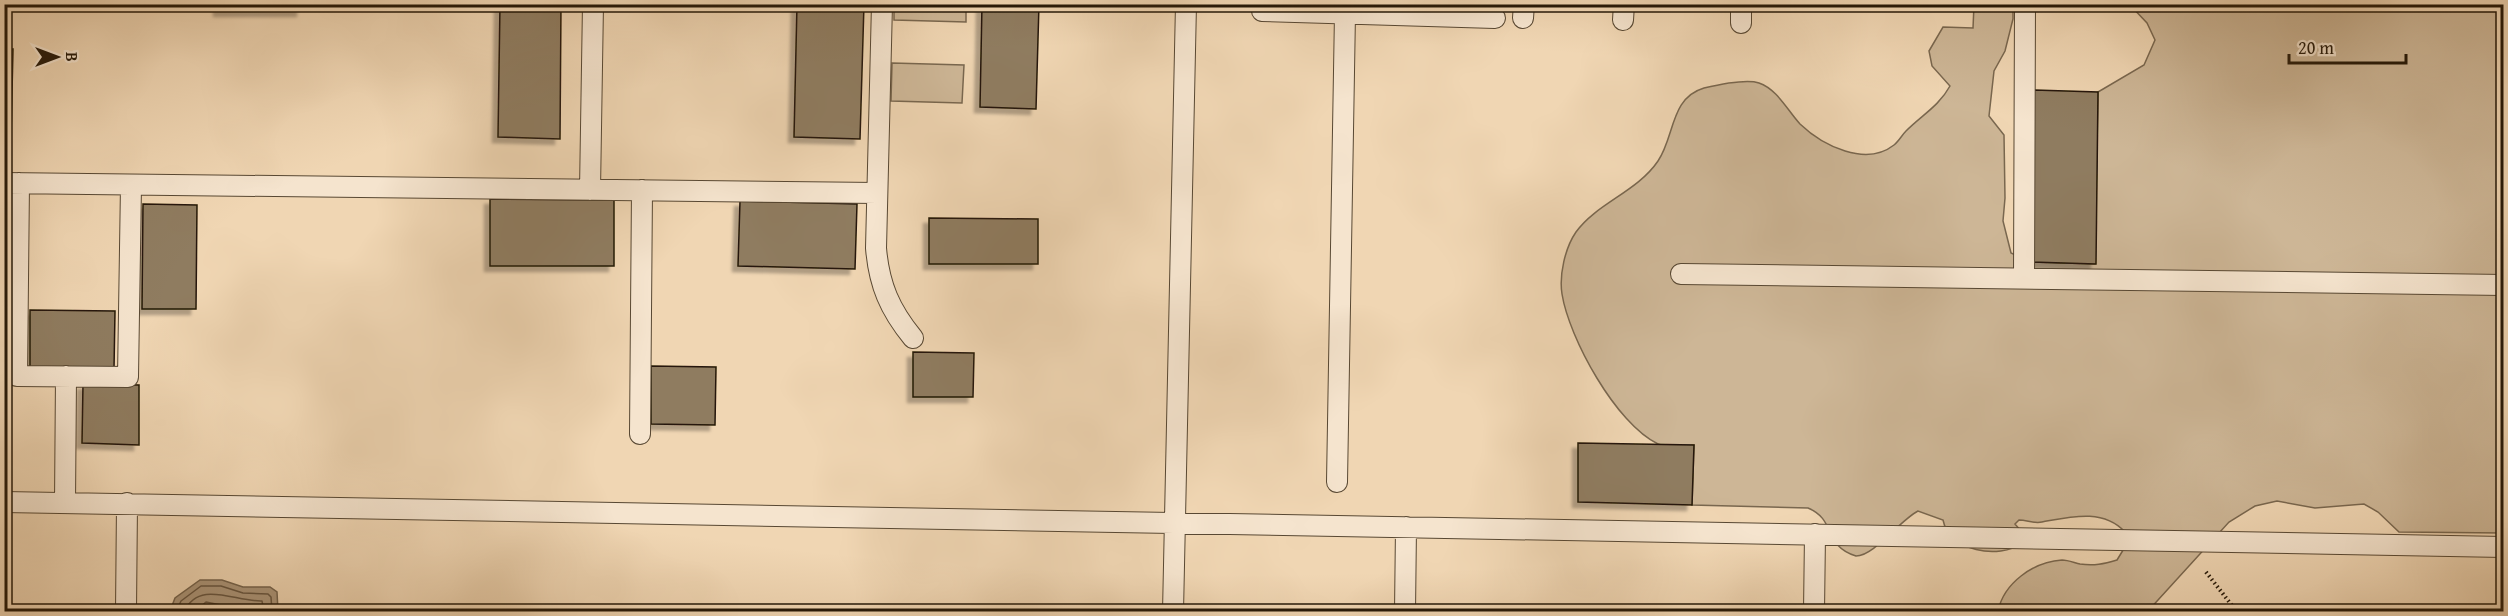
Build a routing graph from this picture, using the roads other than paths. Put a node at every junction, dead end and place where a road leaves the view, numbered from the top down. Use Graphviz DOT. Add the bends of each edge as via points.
graph roads {
  1 [pos="593,4"];
  2 [pos="882,4"];
  3 [pos="1186,4"];
  4 [pos="2025,4"];
  5 [pos="1420,10"];
  6 [pos="1262,11"];
  7 [pos="1345,13"];
  8 [pos="1495,18"];
  9 [pos="12,183"];
  10 [pos="131,185"];
  11 [pos="590,190"];
  12 [pos="642,190"];
  13 [pos="877,193"];
  14 [pos="1681,274"];
  15 [pos="2024,278"];
  16 [pos="2504,285"];
  17 [pos="913,338"];
  18 [pos="66,376"];
  19 [pos="640,434"];
  20 [pos="1337,482"];
  21 [pos="4,502"];
  22 [pos="65,503"];
  23 [pos="127,503"];
  24 [pos="1175,522"];
  25 [pos="1406,527"];
  26 [pos="1815,534"];
  27 [pos="2504,547"];
  28 [pos="126,612"];
  29 [pos="1173,612"];
  30 [pos="1405,612"];
  31 [pos="1814,612"];
  1 -- 11 [label="lane"];
  2 -- 13 [label="lane"];
  3 -- 24 [label="lane"];
  4 -- 15 [label="lane"];
  5 -- 7 [label="lane"];
  5 -- 8 [label="lane"];
  6 -- 7 [label="lane"];
  7 -- 20 [label="lane"];
  9 -- 10 [label="lane"];
  9 -- 18 [label="lane" via="17,376"];
  10 -- 11 [label="lane"];
  10 -- 18 [label="lane" via="128,377"];
  11 -- 12 [label="lane"];
  12 -- 13 [label="lane"];
  12 -- 19 [label="lane"];
  13 -- 17 [label="lane" via="878,274 885,298"];
  14 -- 15 [label="lane"];
  15 -- 16 [label="lane"];
  18 -- 22 [label="lane"];
  21 -- 22 [label="lane"];
  22 -- 23 [label="lane"];
  23 -- 24 [label="lane"];
  23 -- 28 [label="lane"];
  24 -- 25 [label="lane"];
  24 -- 29 [label="lane"];
  25 -- 26 [label="lane"];
  25 -- 30 [label="lane"];
  26 -- 27 [label="lane"];
  26 -- 31 [label="lane"];
}
